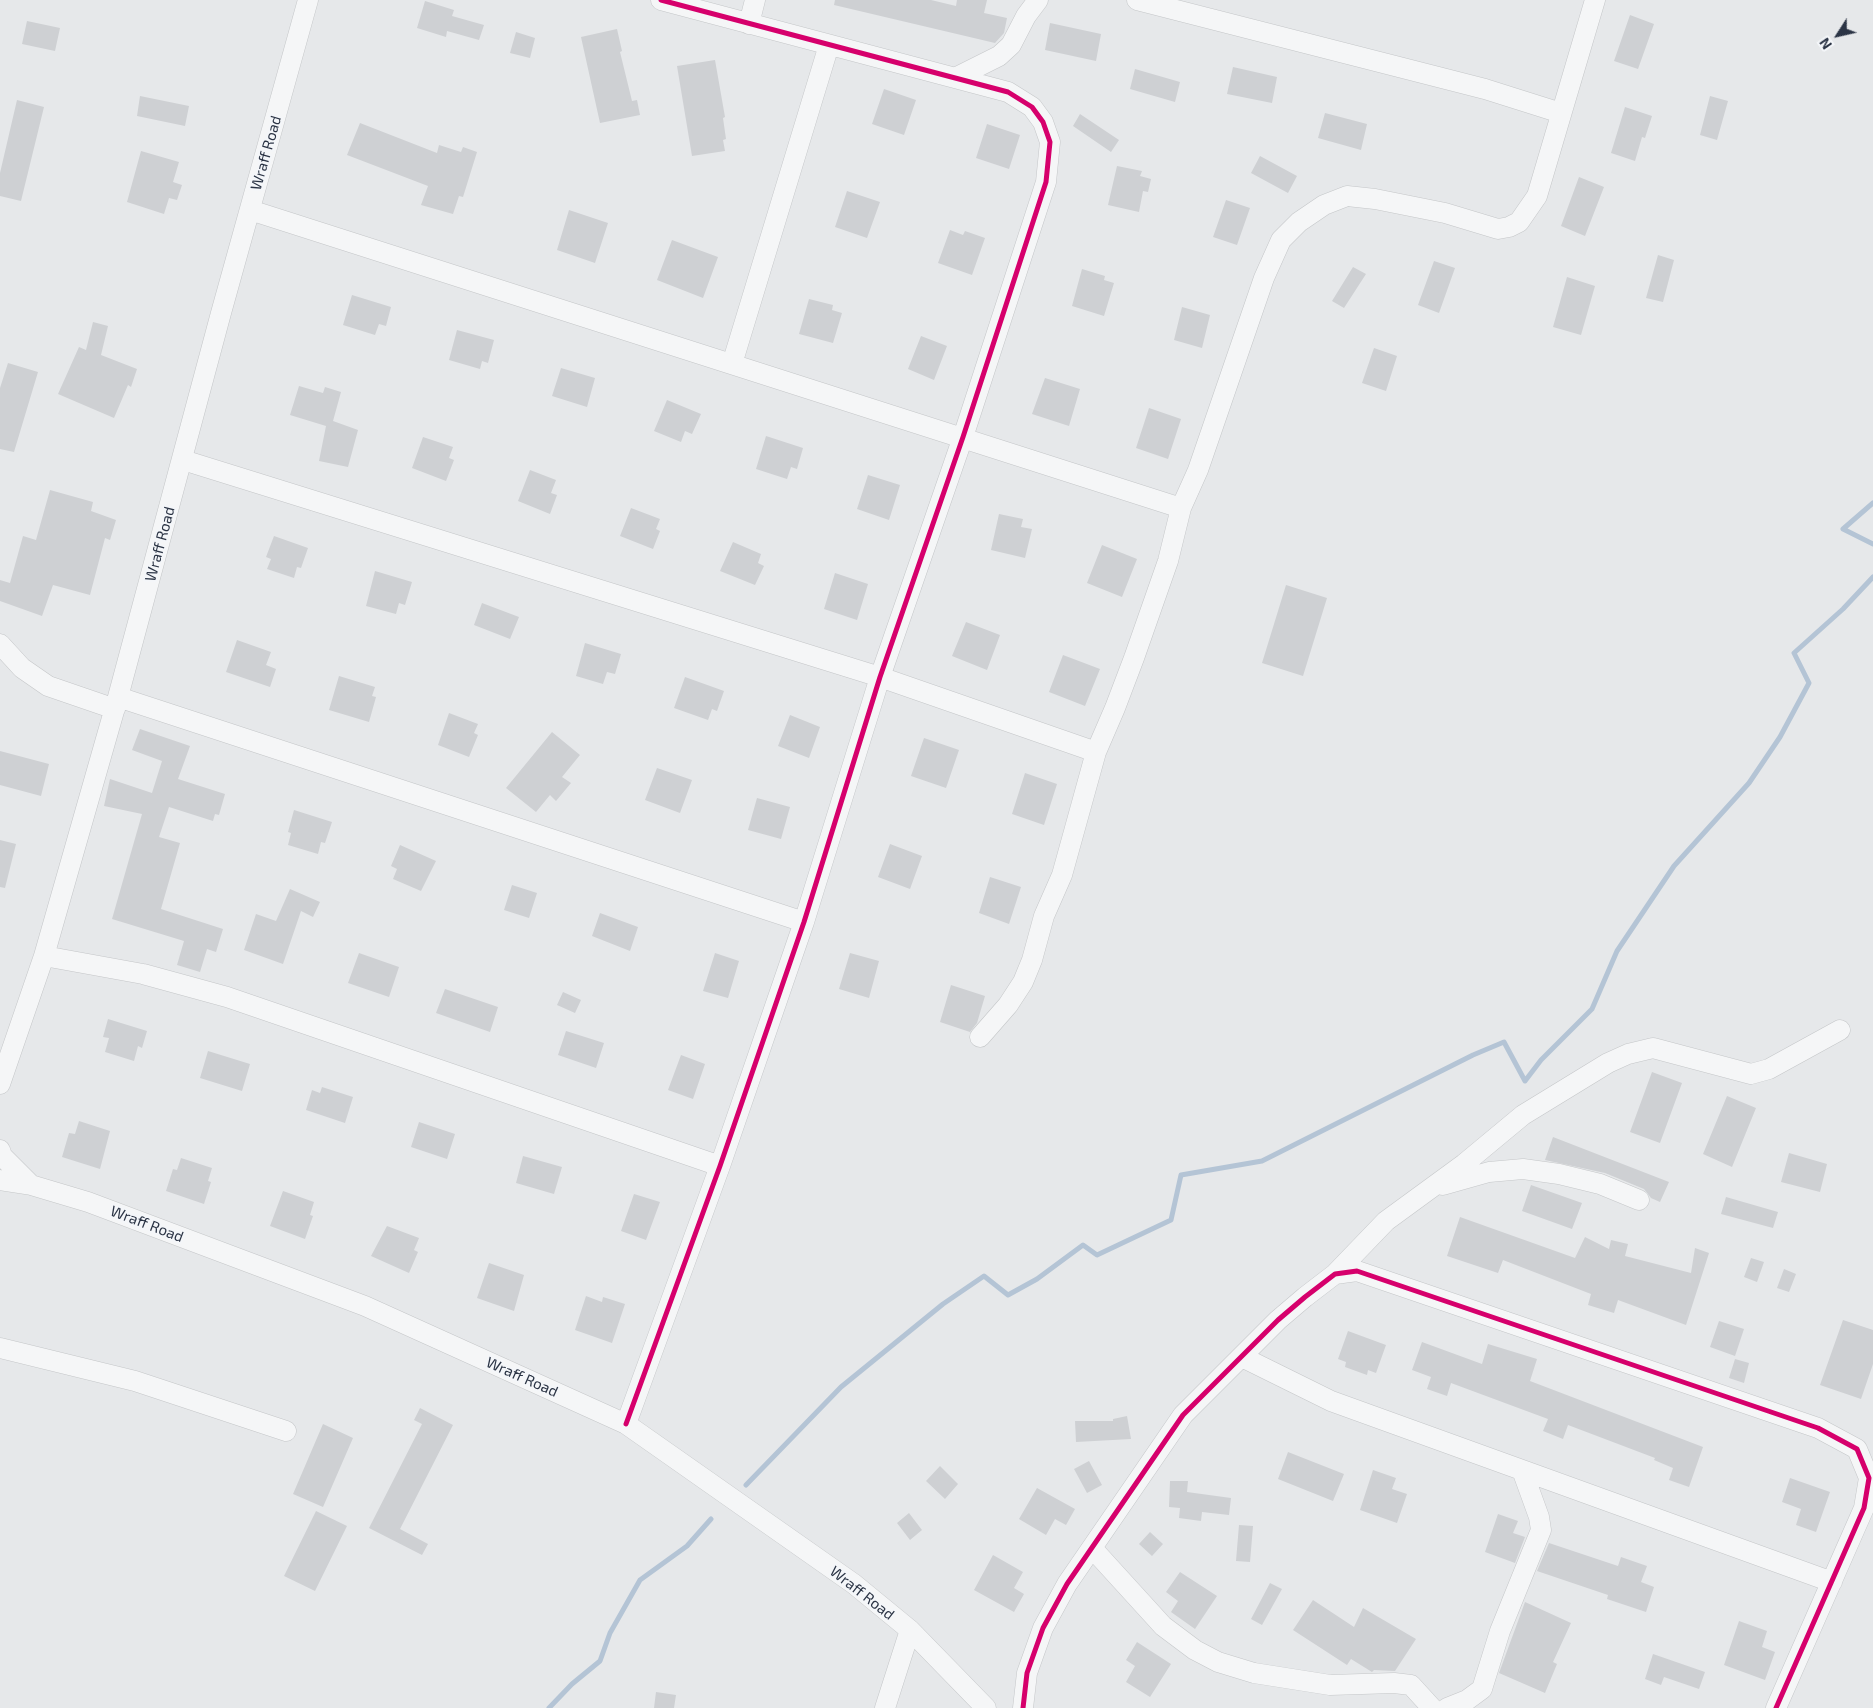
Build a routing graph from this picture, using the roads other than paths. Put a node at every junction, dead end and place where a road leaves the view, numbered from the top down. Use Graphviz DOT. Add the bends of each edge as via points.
graph roads {
  1 [pos="308,0"];
  2 [pos="661,0"];
  3 [pos="755,0"];
  4 [pos="1038,0"];
  5 [pos="1136,0"];
  6 [pos="1595,0"];
  7 [pos="749,24"];
  8 [pos="829,45"];
  9 [pos="955,78"];
  10 [pos="1560,113"];
  11 [pos="250,210"];
  12 [pos="732,364"];
  13 [pos="963,437"];
  14 [pos="183,460"];
  15 [pos="1181,508"];
  16 [pos="0,644"];
  17 [pos="880,677"];
  18 [pos="116,703"];
  19 [pos="1096,752"];
  20 [pos="804,922"];
  21 [pos="44,956"];
  22 [pos="1840,1030"];
  23 [pos="980,1037"];
  24 [pos="0,1084"];
  25 [pos="0,1150"];
  26 [pos="720,1166"];
  27 [pos="0,1180"];
  28 [pos="32,1185"];
  29 [pos="1432,1187"];
  30 [pos="1639,1200"];
  31 [pos="1335,1274"];
  32 [pos="0,1348"];
  33 [pos="1242,1357"];
  34 [pos="626,1424"];
  35 [pos="286,1431"];
  36 [pos="1522,1470"];
  37 [pos="1092,1548"];
  38 [pos="1832,1582"];
  39 [pos="910,1630"];
  40 [pos="885,1708"];
  41 [pos="986,1708"];
  42 [pos="1023,1708"];
  43 [pos="1432,1708"];
  44 [pos="1447,1708"];
  45 [pos="1776,1708"];
  1 -- 11 [label="street, Wraff Road"];
  2 -- 7 [label="street"];
  3 -- 7 [label="street"];
  4 -- 9 [label="street" via="1011,45 999,56"];
  5 -- 10 [label="street" via="1486,89"];
  6 -- 10 [label="street"];
  7 -- 8 [label="street"];
  8 -- 9 [label="street"];
  8 -- 12 [label="street"];
  9 -- 13 [label="street" via="1008,92 1032,107 1043,122 1050,142 1046,182"];
  10 -- 15 [label="street" via="1536,196 1519,222 1509,227 1498,229 1445,213 1347,196 1318,209 1281,240 1264,278 1201,462"];
  11 -- 12 [label="street"];
  11 -- 14 [label="street, Wraff Road"];
  12 -- 13 [label="street"];
  13 -- 15 [label="street"];
  13 -- 17 [label="street"];
  14 -- 17 [label="street"];
  14 -- 18 [label="street, Wraff Road"];
  15 -- 19 [label="street" via="1168,561"];
  16 -- 18 [label="street" via="22,668 48,686"];
  17 -- 19 [label="street"];
  17 -- 20 [label="street"];
  18 -- 20 [label="street"];
  18 -- 21 [label="street, Wraff Road"];
  19 -- 23 [label="street" via="1062,875 1044,916 1032,960 1008,1005"];
  20 -- 26 [label="street"];
  21 -- 24 [label="street, Wraff Road"];
  21 -- 26 [label="street" via="143,974 227,997"];
  22 -- 29 [label="street" via="1769,1069 1751,1074 1652,1048 1628,1054 1523,1115"];
  25 -- 28 [label="street, Wraff Road" via="2,1156"];
  26 -- 34 [label="street"];
  27 -- 28 [label="street"];
  28 -- 34 [label="street, Wraff Road" via="88,1202 366,1306"];
  29 -- 30 [label="street" via="1489,1172 1523,1168 1600,1184"];
  29 -- 31 [label="street" via="1386,1221"];
  31 -- 33 [label="street" via="1278,1320"];
  31 -- 38 [label="street" via="1357,1271 1366,1274 1818,1428 1856,1449 1869,1478 1864,1508"];
  32 -- 35 [label="street" via="135,1381"];
  33 -- 36 [label="street" via="1331,1401"];
  33 -- 37 [label="street" via="1183,1415"];
  34 -- 39 [label="street, Wraff Road" via="854,1584"];
  36 -- 38 [label="street"];
  36 -- 44 [label="street" via="1541,1530 1500,1631 1482,1689 1467,1700"];
  37 -- 42 [label="street" via="1067,1584 1043,1628 1027,1673"];
  37 -- 43 [label="street" via="1163,1626 1195,1650 1218,1662 1254,1673 1330,1685 1411,1685"];
  38 -- 45 [label="street"];
  39 -- 40 [label="street"];
  39 -- 41 [label="street, Wraff Road"];
}
